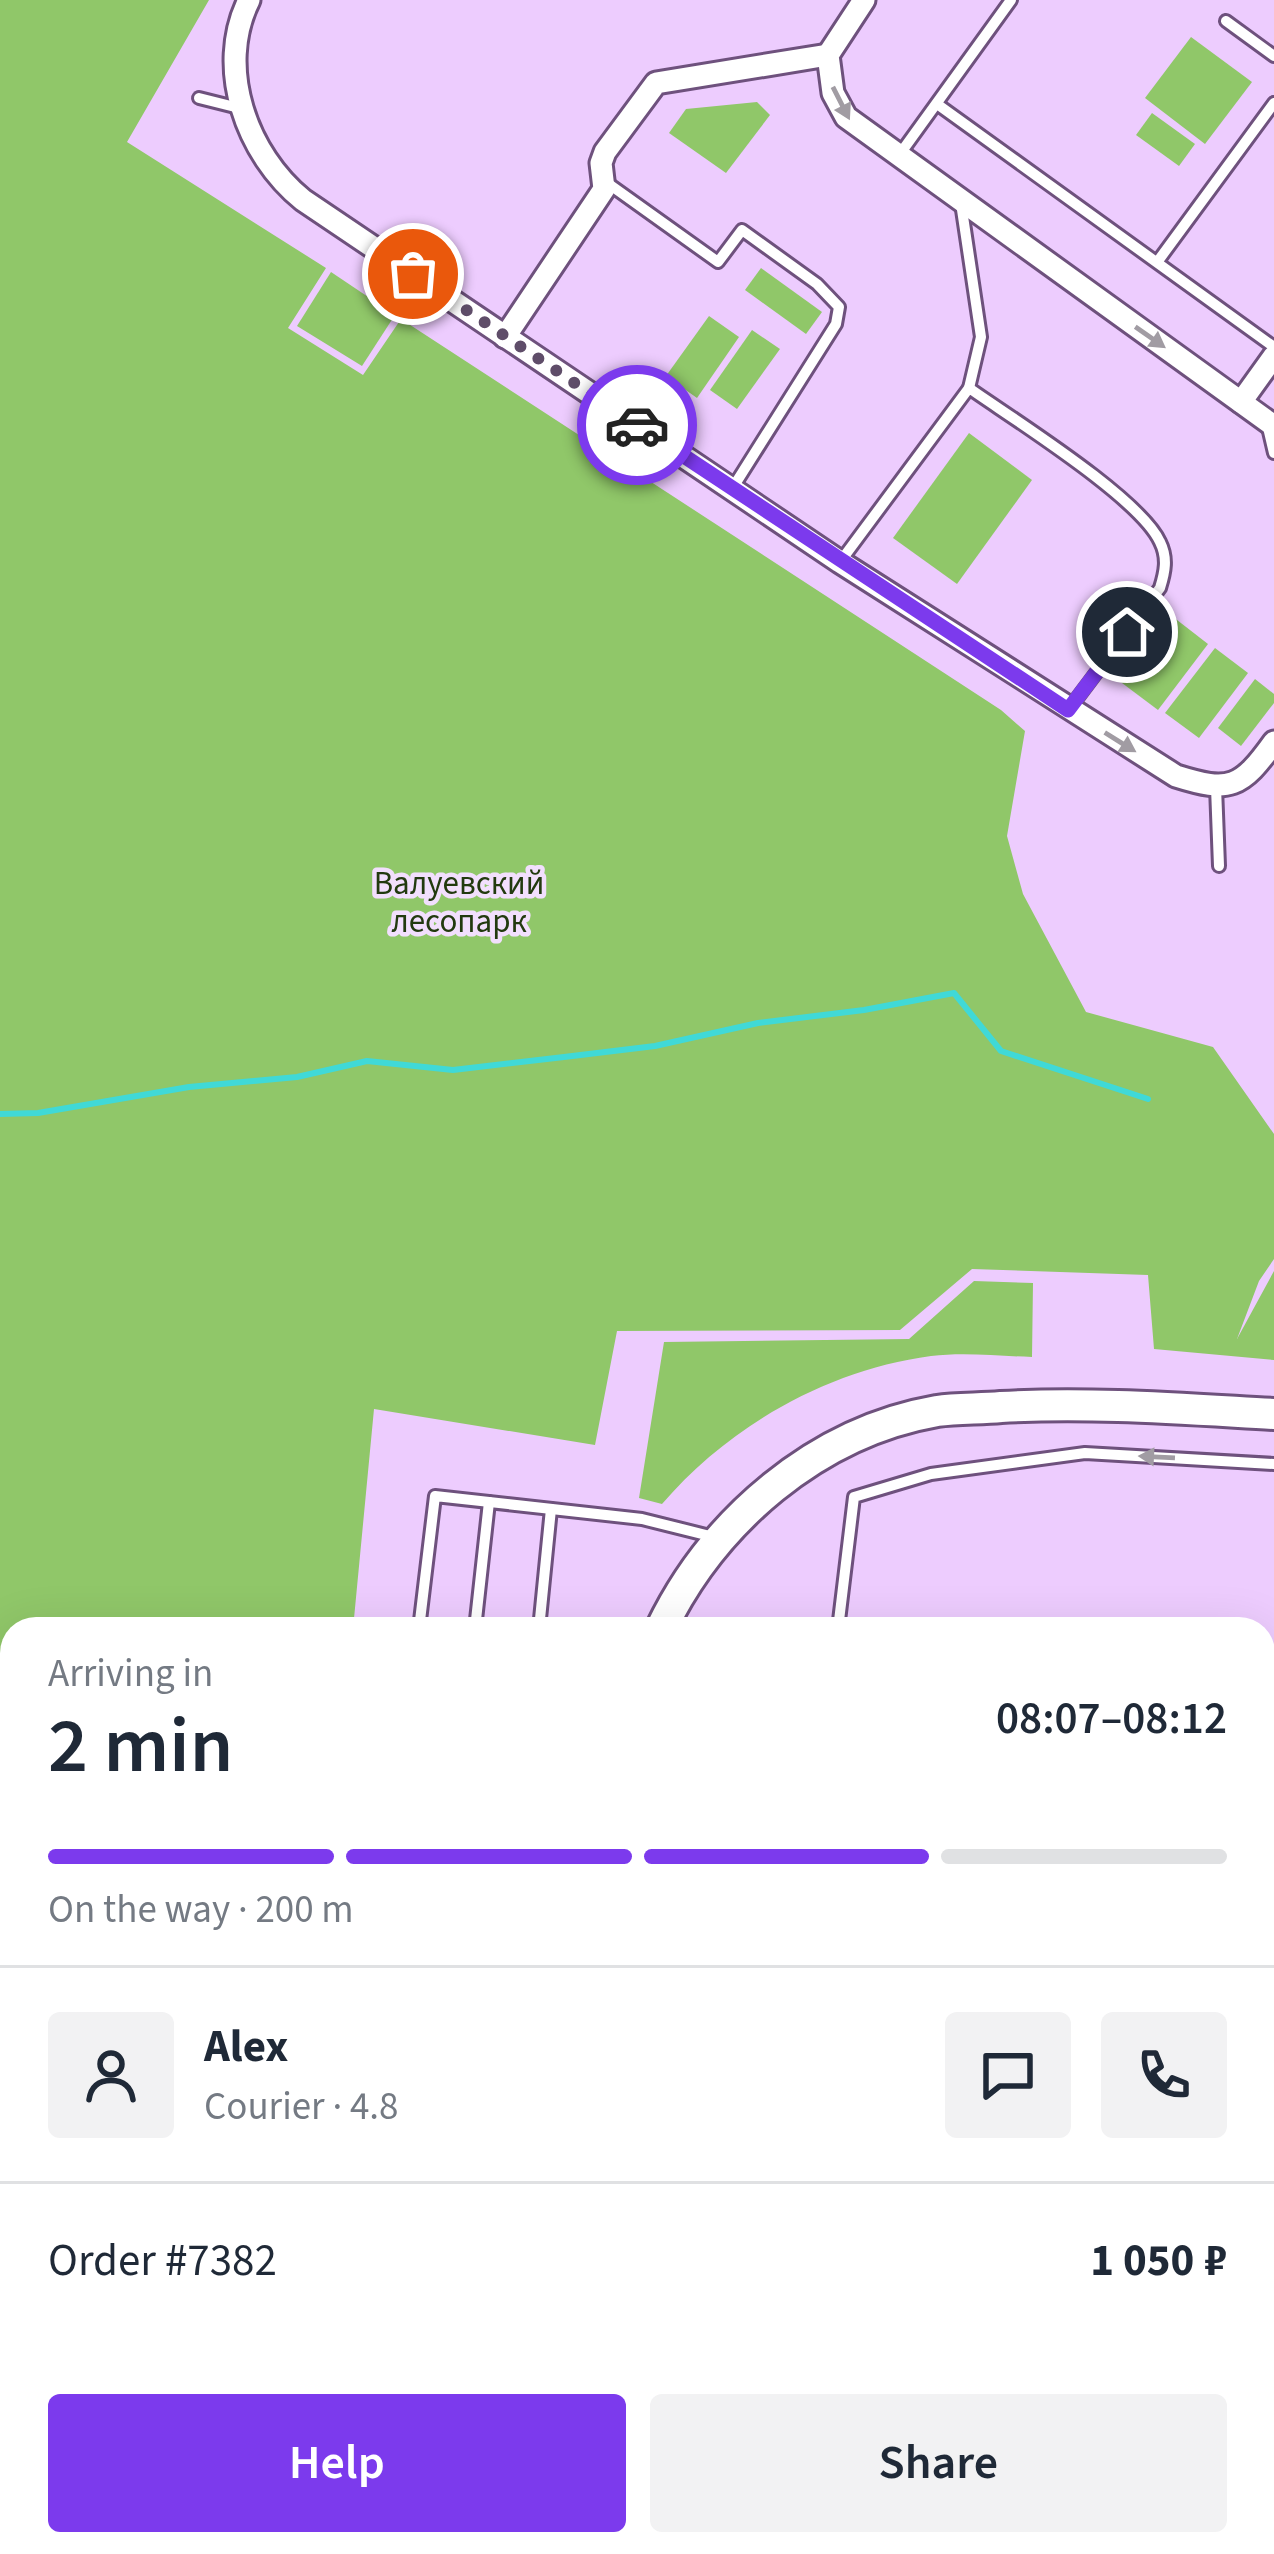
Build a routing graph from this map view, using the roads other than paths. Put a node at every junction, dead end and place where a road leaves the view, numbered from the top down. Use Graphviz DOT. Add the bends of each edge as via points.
graph roads {
  1 [pos="249,0"];
  2 [pos="864,0"];
  3 [pos="1011,0"];
  4 [pos="1226,21"];
  5 [pos="828,55"];
  6 [pos="1274,56"];
  7 [pos="199,98"];
  8 [pos="1274,103"];
  9 [pos="937,104"];
  10 [pos="242,109"];
  11 [pos="897,158"];
  12 [pos="603,180"];
  13 [pos="961,203"];
  14 [pos="769,230"];
  15 [pos="759,243"];
  16 [pos="1158,261"];
  17 [pos="814,263"];
  18 [pos="806,276"];
  19 [pos="505,337"];
  20 [pos="1274,346"];
  21 [pos="1274,356"];
  22 [pos="969,388"];
  23 [pos="1241,402"];
  24 [pos="1270,423"];
  25 [pos="1274,453"];
  26 [pos="732,489"];
  27 [pos="840,562"];
  28 [pos="1068,710"];
  29 [pos="1274,742"];
  30 [pos="1216,788"];
  31 [pos="1219,866"];
  32 [pos="1274,1414"];
  33 [pos="1274,1464"];
  34 [pos="489,1502"];
  35 [pos="551,1509"];
  36 [pos="718,1538"];
  37 [pos="420,1617"];
  38 [pos="477,1617"];
  39 [pos="539,1617"];
  40 [pos="667,1617"];
  41 [pos="839,1617"];
  1 -- 10 [label="street" via="237,42"];
  2 -- 5 [label="street"];
  3 -- 9 [label="lane"];
  4 -- 6 [label="lane"];
  5 -- 11 [label="street, one-way" via="841,111"];
  5 -- 12 [label="street" via="656,83 604,152"];
  7 -- 10 [label="lane"];
  8 -- 16 [label="lane"];
  9 -- 11 [label="lane"];
  9 -- 16 [label="lane"];
  10 -- 19 [label="street" via="258,151 289,189"];
  11 -- 13 [label="street"];
  12 -- 15 [label="lane" via="718,262 742,230"];
  12 -- 19 [label="street"];
  13 -- 22 [label="lane" via="981,337"];
  13 -- 23 [label="street, one-way"];
  14 -- 15 [label="lane"];
  15 -- 18 [label="lane"];
  16 -- 20 [label="lane"];
  17 -- 18 [label="lane"];
  18 -- 26 [label="lane" via="835,299 836,324"];
  19 -- 26 [label="street"];
  21 -- 23 [label="street"];
  22 -- 27 [label="lane"];
  22 -- 28 [label="lane" via="1138,513 1163,548 1160,588"];
  23 -- 24 [label="street"];
  24 -- 25 [label="lane"];
  26 -- 27 [label="street"];
  27 -- 28 [label="street"];
  28 -- 30 [label="street, one-way" via="1171,783"];
  29 -- 30 [label="street" via="1246,778"];
  30 -- 31 [label="lane"];
  32 -- 36 [label="main road" via="1063,1403 937,1411 819,1456"];
  33 -- 41 [label="lane, one-way" via="1085,1453 931,1474 854,1497"];
  34 -- 35 [label="lane"];
  34 -- 37 [label="lane" via="435,1496"];
  34 -- 38 [label="lane"];
  35 -- 36 [label="lane"];
  35 -- 39 [label="lane"];
  36 -- 40 [label="main road"];
}
